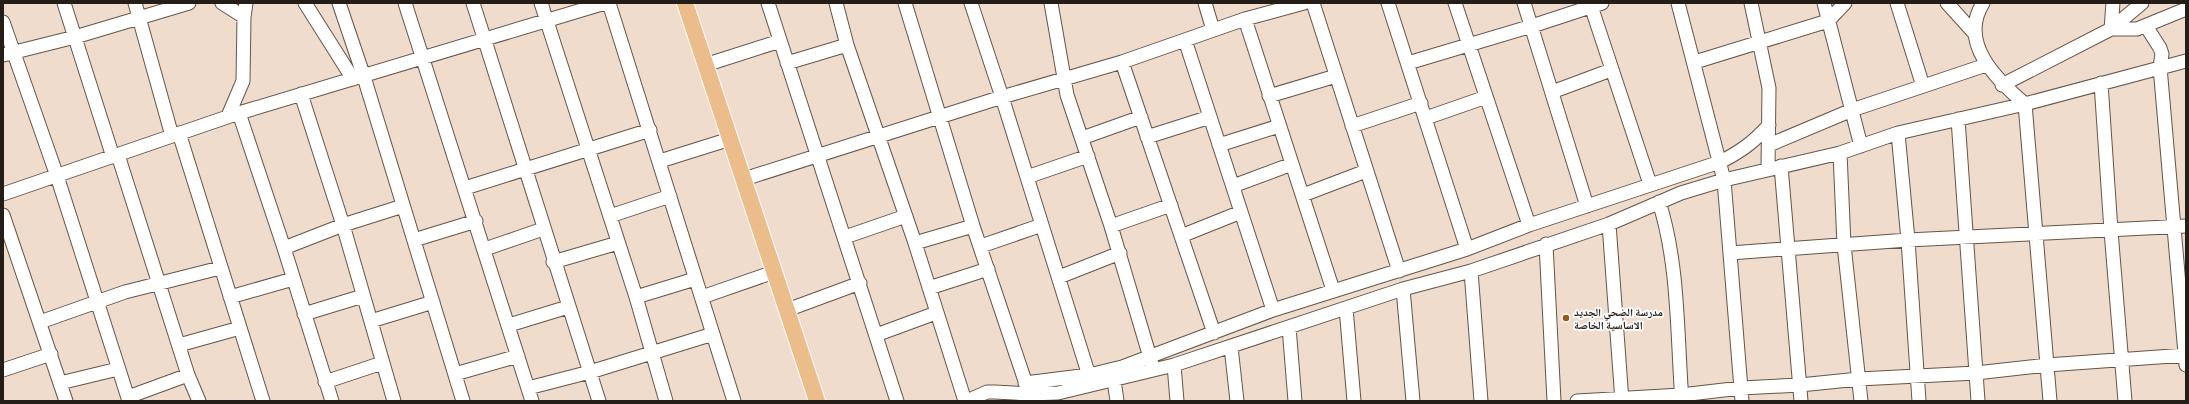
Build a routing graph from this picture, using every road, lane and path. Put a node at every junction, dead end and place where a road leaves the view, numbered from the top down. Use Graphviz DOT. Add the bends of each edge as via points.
graph roads {
  1 [pos="64,3"];
  2 [pos="135,3"];
  3 [pos="189,3"];
  4 [pos="222,3"];
  5 [pos="246,3"];
  6 [pos="305,3"];
  7 [pos="339,3"];
  8 [pos="405,3"];
  9 [pos="473,3"];
  10 [pos="541,3"];
  11 [pos="605,3"];
  12 [pos="609,3"];
  13 [pos="685,3"];
  14 [pos="768,3"];
  15 [pos="836,3"];
  16 [pos="905,3"];
  17 [pos="970,3"];
  18 [pos="1051,3"];
  19 [pos="1205,3"];
  20 [pos="1304,3"];
  21 [pos="1313,3"];
  22 [pos="1388,3"];
  23 [pos="1455,3"];
  24 [pos="1524,3"];
  25 [pos="1678,3"];
  26 [pos="1751,3"];
  27 [pos="1824,3"];
  28 [pos="1897,3"];
  29 [pos="1947,3"];
  30 [pos="1983,3"];
  31 [pos="2113,3"];
  32 [pos="2142,3"];
  33 [pos="1594,4"];
  34 [pos="1842,6"];
  35 [pos="2186,9"];
  36 [pos="244,17"];
  37 [pos="139,19"];
  38 [pos="1245,19"];
  39 [pos="546,20"];
  40 [pos="1828,21"];
  41 [pos="3,22"];
  42 [pos="1532,26"];
  43 [pos="2146,26"];
  44 [pos="2111,29"];
  45 [pos="1213,30"];
  46 [pos="1975,34"];
  47 [pos="75,37"];
  48 [pos="485,38"];
  49 [pos="1185,40"];
  50 [pos="780,41"];
  51 [pos="1760,42"];
  52 [pos="847,45"];
  53 [pos="1470,45"];
  54 [pos="8,54"];
  55 [pos="424,58"];
  56 [pos="2186,61"];
  57 [pos="1122,62"];
  58 [pos="1695,62"];
  59 [pos="788,63"];
  60 [pos="1408,63"];
  61 [pos="705,65"];
  62 [pos="1986,65"];
  63 [pos="2160,67"];
  64 [pos="1611,70"];
  65 [pos="1336,76"];
  66 [pos="358,78"];
  67 [pos="1064,80"];
  68 [pos="2101,83"];
  69 [pos="2002,84"];
  70 [pos="1923,86"];
  71 [pos="1552,92"];
  72 [pos="301,94"];
  73 [pos="1269,96"];
  74 [pos="1002,97"];
  75 [pos="1486,97"];
  76 [pos="1421,103"];
  77 [pos="2025,104"];
  78 [pos="1852,110"];
  79 [pos="234,115"];
  80 [pos="939,117"];
  81 [pos="1141,117"];
  82 [pos="1210,117"];
  83 [pos="1426,118"];
  84 [pos="1958,119"];
  85 [pos="1769,125"];
  86 [pos="1279,126"];
  87 [pos="1352,126"];
  88 [pos="650,130"];
  89 [pos="1898,133"];
  90 [pos="176,134"];
  91 [pos="879,137"];
  92 [pos="1147,137"];
  93 [pos="1082,138"];
  94 [pos="730,139"];
  95 [pos="1219,145"];
  96 [pos="1769,145"];
  97 [pos="1861,146"];
  98 [pos="587,148"];
  99 [pos="1840,153"];
  100 [pos="819,155"];
  101 [pos="116,156"];
  102 [pos="1088,156"];
  103 [pos="660,161"];
  104 [pos="1720,162"];
  105 [pos="1292,164"];
  106 [pos="525,168"];
  107 [pos="1774,168"];
  108 [pos="1366,171"];
  109 [pos="57,176"];
  110 [pos="1027,176"];
  111 [pos="744,179"];
  112 [pos="1724,180"];
  113 [pos="1650,184"];
  114 [pos="1233,186"];
  115 [pos="465,188"];
  116 [pos="3,194"];
  117 [pos="1303,195"];
  118 [pos="670,196"];
  119 [pos="1659,202"];
  120 [pos="1171,204"];
  121 [pos="403,206"];
  122 [pos="1587,206"];
  123 [pos="1241,212"];
  124 [pos="3,215"];
  125 [pos="610,216"];
  126 [pos="906,216"];
  127 [pos="476,221"];
  128 [pos="1609,224"];
  129 [pos="343,225"];
  130 [pos="1042,225"];
  131 [pos="1529,225"];
  132 [pos="974,226"];
  133 [pos="1112,226"];
  134 [pos="2180,227"];
  135 [pos="543,229"];
  136 [pos="2111,231"];
  137 [pos="2036,235"];
  138 [pos="1181,236"];
  139 [pos="845,237"];
  140 [pos="1966,238"];
  141 [pos="414,240"];
  142 [pos="1908,240"];
  143 [pos="618,243"];
  144 [pos="915,243"];
  145 [pos="1546,244"];
  146 [pos="1844,245"];
  147 [pos="981,246"];
  148 [pos="284,248"];
  149 [pos="485,249"];
  150 [pos="1467,249"];
  151 [pos="1788,249"];
  152 [pos="1120,253"];
  153 [pos="1730,253"];
  154 [pos="553,262"];
  155 [pos="220,268"];
  156 [pos="988,269"];
  157 [pos="1399,271"];
  158 [pos="1471,271"];
  159 [pos="774,272"];
  160 [pos="1059,277"];
  161 [pos="293,278"];
  162 [pos="695,279"];
  163 [pos="160,282"];
  164 [pos="860,283"];
  165 [pos="929,288"];
  166 [pos="1403,289"];
  167 [pos="1333,290"];
  168 [pos="363,296"];
  169 [pos="230,297"];
  170 [pos="636,297"];
  171 [pos="702,297"];
  172 [pos="98,301"];
  173 [pos="433,302"];
  174 [pos="568,307"];
  175 [pos="1346,308"];
  176 [pos="787,310"];
  177 [pos="1273,310"];
  178 [pos="936,313"];
  179 [pos="304,314"];
  180 [pos="371,321"];
  181 [pos="40,322"];
  182 [pos="509,325"];
  183 [pos="1289,327"];
  184 [pos="240,328"];
  185 [pos="713,334"];
  186 [pos="876,334"];
  187 [pos="1214,334"];
  188 [pos="179,345"];
  189 [pos="1231,347"];
  190 [pos="651,353"];
  191 [pos="51,354"];
  192 [pos="518,356"];
  193 [pos="2123,358"];
  194 [pos="2186,358"];
  195 [pos="382,363"];
  196 [pos="1152,363"];
  197 [pos="1174,365"];
  198 [pos="2047,365"];
  199 [pos="118,369"];
  200 [pos="3,370"];
  201 [pos="590,372"];
  202 [pos="1976,373"];
  203 [pos="455,374"];
  204 [pos="188,375"];
  205 [pos="1916,376"];
  206 [pos="1859,379"];
  207 [pos="1091,380"];
  208 [pos="1114,380"];
  209 [pos="325,382"];
  210 [pos="60,383"];
  211 [pos="1800,385"];
  212 [pos="528,388"];
  213 [pos="1027,388"];
  214 [pos="1741,388"];
  215 [pos="1059,397"];
  216 [pos="1682,398"];
  217 [pos="128,399"];
  218 [pos="1622,399"];
  219 [pos="66,401"];
  220 [pos="198,401"];
  221 [pos="263,401"];
  222 [pos="332,401"];
  223 [pos="394,401"];
  224 [pos="463,401"];
  225 [pos="532,401"];
  226 [pos="599,401"];
  227 [pos="666,401"];
  228 [pos="734,401"];
  229 [pos="817,401"];
  230 [pos="897,401"];
  231 [pos="966,401"];
  232 [pos="1117,401"];
  233 [pos="1177,401"];
  234 [pos="1237,401"];
  235 [pos="1295,401"];
  236 [pos="1354,401"];
  237 [pos="1413,401"];
  238 [pos="1481,401"];
  239 [pos="1554,401"];
  240 [pos="1577,401"];
  241 [pos="1742,401"];
  242 [pos="1802,401"];
  243 [pos="1861,401"];
  244 [pos="1919,401"];
  245 [pos="1978,401"];
  246 [pos="2050,401"];
  247 [pos="2125,401"];
  1 -- 47 [label="street"];
  2 -- 37 [label="street"];
  3 -- 37 [label="street"];
  4 -- 36 [label="street"];
  5 -- 36 [label="street"];
  6 -- 66 [label="street"];
  7 -- 66 [label="street"];
  8 -- 55 [label="street"];
  9 -- 48 [label="street"];
  10 -- 39 [label="street"];
  11 -- 39 [label="street"];
  12 -- 88 [label="street"];
  13 -- 61 [label="main road"];
  14 -- 50 [label="street"];
  15 -- 52 [label="street"];
  16 -- 80 [label="street"];
  17 -- 74 [label="street"];
  18 -- 67 [label="street"];
  19 -- 45 [label="street"];
  20 -- 38 [label="street"];
  21 -- 65 [label="street"];
  22 -- 60 [label="street"];
  23 -- 53 [label="street"];
  24 -- 42 [label="street"];
  25 -- 58 [label="street"];
  26 -- 51 [label="street"];
  27 -- 40 [label="street"];
  28 -- 70 [label="street"];
  29 -- 46 [label="street"];
  30 -- 46 [label="street" via="1976,14"];
  31 -- 44 [label="street"];
  32 -- 44 [label="street"];
  33 -- 42 [label="street"];
  33 -- 64 [label="street"];
  34 -- 40 [label="street"];
  35 -- 43 [label="street"];
  36 -- 79 [label="street" via="243,81"];
  37 -- 47 [label="street"];
  37 -- 90 [label="street"];
  38 -- 45 [label="street"];
  38 -- 73 [label="street"];
  39 -- 48 [label="street"];
  39 -- 98 [label="street"];
  40 -- 51 [label="street"];
  40 -- 78 [label="street"];
  41 -- 54 [label="street"];
  42 -- 53 [label="street"];
  42 -- 71 [label="street"];
  43 -- 44 [label="street" via="2128,30"];
  43 -- 63 [label="street" via="2160,48"];
  44 -- 69 [label="street"];
  45 -- 49 [label="street"];
  46 -- 62 [label="street"];
  47 -- 54 [label="street"];
  47 -- 101 [label="street"];
  48 -- 55 [label="street"];
  48 -- 106 [label="street"];
  49 -- 57 [label="street"];
  49 -- 82 [label="street"];
  50 -- 59 [label="street"];
  50 -- 61 [label="street"];
  51 -- 58 [label="street"];
  51 -- 85 [label="street" via="1769,88"];
  52 -- 59 [label="street"];
  52 -- 91 [label="street"];
  53 -- 60 [label="street"];
  53 -- 75 [label="street"];
  54 -- 109 [label="street"];
  55 -- 66 [label="street"];
  55 -- 115 [label="street"];
  56 -- 63 [label="street"];
  57 -- 67 [label="street"];
  57 -- 81 [label="street"];
  58 -- 104 [label="street"];
  59 -- 100 [label="street"];
  60 -- 76 [label="street"];
  61 -- 94 [label="main road"];
  62 -- 69 [label="street"];
  62 -- 70 [label="street"];
  63 -- 68 [label="street"];
  63 -- 134 [label="street"];
  64 -- 71 [label="street"];
  64 -- 113 [label="street"];
  65 -- 73 [label="street"];
  65 -- 87 [label="street"];
  66 -- 72 [label="street"];
  66 -- 121 [label="street"];
  67 -- 74 [label="street"];
  67 -- 93 [label="street"];
  68 -- 77 [label="street"];
  68 -- 136 [label="street"];
  69 -- 77 [label="street"];
  70 -- 78 [label="street"];
  71 -- 122 [label="street"];
  72 -- 79 [label="street"];
  72 -- 129 [label="street"];
  73 -- 86 [label="street"];
  74 -- 80 [label="street"];
  74 -- 110 [label="street"];
  75 -- 83 [label="street"];
  75 -- 131 [label="street"];
  76 -- 83 [label="street"];
  76 -- 87 [label="street"];
  77 -- 84 [label="street"];
  77 -- 137 [label="street"];
  78 -- 96 [label="street"];
  78 -- 97 [label="street"];
  79 -- 90 [label="street"];
  79 -- 148 [label="street"];
  80 -- 91 [label="street"];
  80 -- 132 [label="street"];
  81 -- 92 [label="street"];
  81 -- 93 [label="street"];
  82 -- 92 [label="street"];
  82 -- 95 [label="street"];
  83 -- 150 [label="street"];
  84 -- 89 [label="street"];
  84 -- 140 [label="street"];
  85 -- 96 [label="street"];
  85 -- 104 [label="street" via="1741,152"];
  86 -- 95 [label="street"];
  86 -- 105 [label="street"];
  87 -- 108 [label="street"];
  88 -- 98 [label="street"];
  88 -- 103 [label="street"];
  89 -- 97 [label="street"];
  89 -- 142 [label="street"];
  90 -- 101 [label="street"];
  90 -- 155 [label="street"];
  91 -- 100 [label="street"];
  91 -- 126 [label="street"];
  92 -- 120 [label="street"];
  93 -- 102 [label="street"];
  94 -- 103 [label="street"];
  94 -- 111 [label="main road"];
  95 -- 114 [label="street"];
  96 -- 107 [label="street"];
  97 -- 99 [label="street"];
  98 -- 106 [label="street"];
  98 -- 125 [label="street"];
  99 -- 107 [label="street"];
  99 -- 146 [label="street"];
  100 -- 111 [label="street"];
  100 -- 139 [label="street"];
  101 -- 109 [label="street"];
  101 -- 163 [label="street"];
  102 -- 110 [label="street"];
  102 -- 133 [label="street"];
  103 -- 118 [label="street"];
  104 -- 112 [label="street"];
  104 -- 113 [label="street"];
  105 -- 114 [label="street"];
  105 -- 117 [label="street"];
  106 -- 115 [label="street"];
  106 -- 135 [label="street"];
  107 -- 112 [label="street"];
  107 -- 151 [label="street"];
  108 -- 117 [label="street"];
  108 -- 157 [label="street"];
  109 -- 116 [label="street"];
  109 -- 172 [label="street"];
  110 -- 130 [label="street"];
  111 -- 159 [label="main road"];
  112 -- 119 [label="street"];
  112 -- 153 [label="street"];
  113 -- 122 [label="street"];
  114 -- 123 [label="street"];
  115 -- 127 [label="street"];
  117 -- 167 [label="street"];
  118 -- 125 [label="street"];
  118 -- 162 [label="street"];
  119 -- 128 [label="street"];
  119 -- 216 [label="street" via="1667,226"];
  120 -- 133 [label="street"];
  120 -- 138 [label="street"];
  121 -- 129 [label="street"];
  121 -- 141 [label="street"];
  122 -- 131 [label="street"];
  123 -- 138 [label="street"];
  123 -- 177 [label="street"];
  124 -- 181 [label="street"];
  125 -- 143 [label="street"];
  126 -- 139 [label="street"];
  126 -- 144 [label="street"];
  127 -- 141 [label="street"];
  127 -- 149 [label="street"];
  128 -- 145 [label="street"];
  128 -- 218 [label="street"];
  129 -- 148 [label="street"];
  129 -- 168 [label="street"];
  130 -- 147 [label="street"];
  130 -- 160 [label="street"];
  131 -- 150 [label="street"];
  132 -- 144 [label="street"];
  132 -- 147 [label="street"];
  133 -- 152 [label="street"];
  134 -- 136 [label="street"];
  134 -- 194 [label="street"];
  135 -- 149 [label="street"];
  135 -- 154 [label="street"];
  136 -- 137 [label="street"];
  136 -- 193 [label="street"];
  137 -- 140 [label="street"];
  137 -- 198 [label="street"];
  138 -- 187 [label="street"];
  139 -- 164 [label="street"];
  140 -- 142 [label="street"];
  140 -- 202 [label="street"];
  141 -- 173 [label="street"];
  142 -- 146 [label="street"];
  142 -- 205 [label="street"];
  143 -- 154 [label="street"];
  143 -- 170 [label="street"];
  144 -- 165 [label="street"];
  145 -- 158 [label="street"];
  145 -- 239 [label="street"];
  146 -- 151 [label="street"];
  146 -- 206 [label="street"];
  147 -- 156 [label="street"];
  148 -- 161 [label="street"];
  149 -- 182 [label="street"];
  150 -- 157 [label="street"];
  151 -- 153 [label="street"];
  151 -- 211 [label="street"];
  152 -- 160 [label="street"];
  152 -- 196 [label="street"];
  153 -- 214 [label="street"];
  154 -- 174 [label="street"];
  155 -- 163 [label="street"];
  155 -- 169 [label="street"];
  156 -- 165 [label="street"];
  156 -- 213 [label="street"];
  157 -- 167 [label="street"];
  158 -- 166 [label="street"];
  158 -- 238 [label="street"];
  159 -- 171 [label="street"];
  159 -- 176 [label="main road"];
  160 -- 207 [label="street"];
  161 -- 169 [label="street"];
  161 -- 179 [label="street"];
  162 -- 170 [label="street"];
  162 -- 171 [label="street"];
  163 -- 172 [label="street"];
  163 -- 188 [label="street"];
  164 -- 176 [label="street"];
  164 -- 186 [label="street"];
  165 -- 178 [label="street"];
  166 -- 175 [label="street"];
  166 -- 237 [label="street"];
  167 -- 177 [label="street"];
  168 -- 179 [label="street"];
  168 -- 180 [label="street"];
  169 -- 184 [label="street"];
  170 -- 190 [label="street"];
  171 -- 185 [label="street"];
  172 -- 181 [label="street"];
  172 -- 199 [label="street"];
  173 -- 180 [label="street"];
  173 -- 203 [label="street"];
  174 -- 182 [label="street"];
  174 -- 201 [label="street"];
  175 -- 183 [label="street"];
  175 -- 236 [label="street"];
  176 -- 229 [label="main road"];
  177 -- 187 [label="street"];
  178 -- 186 [label="street"];
  178 -- 231 [label="street"];
  179 -- 209 [label="street"];
  180 -- 195 [label="street"];
  181 -- 191 [label="street"];
  182 -- 192 [label="street"];
  183 -- 189 [label="street"];
  183 -- 235 [label="street"];
  184 -- 188 [label="street"];
  184 -- 221 [label="street"];
  185 -- 190 [label="street"];
  185 -- 228 [label="street"];
  186 -- 230 [label="street"];
  187 -- 196 [label="street"];
  188 -- 204 [label="street"];
  189 -- 197 [label="street"];
  189 -- 234 [label="street"];
  190 -- 201 [label="street"];
  190 -- 227 [label="street"];
  191 -- 200 [label="street"];
  191 -- 210 [label="street"];
  192 -- 203 [label="street"];
  192 -- 212 [label="street"];
  193 -- 194 [label="street"];
  193 -- 198 [label="street"];
  193 -- 247 [label="street"];
  195 -- 209 [label="street"];
  195 -- 223 [label="street"];
  196 -- 197 [label="street"];
  196 -- 207 [label="street" via="1122,367"];
  196 -- 208 [label="street"];
  197 -- 233 [label="street"];
  198 -- 202 [label="street"];
  198 -- 246 [label="street"];
  199 -- 210 [label="street"];
  199 -- 217 [label="street"];
  201 -- 212 [label="street"];
  201 -- 226 [label="street"];
  202 -- 205 [label="street"];
  202 -- 245 [label="street"];
  203 -- 224 [label="street"];
  204 -- 217 [label="street"];
  204 -- 220 [label="street"];
  205 -- 206 [label="street"];
  205 -- 244 [label="street"];
  206 -- 211 [label="street"];
  206 -- 243 [label="street"];
  207 -- 208 [label="street"];
  207 -- 213 [label="street"];
  207 -- 215 [label="street"];
  208 -- 232 [label="street"];
  209 -- 222 [label="street"];
  210 -- 219 [label="street"];
  211 -- 214 [label="street"];
  211 -- 242 [label="street"];
  212 -- 225 [label="street"];
  213 -- 215 [label="street"];
  213 -- 231 [label="street" via="987,392"];
  214 -- 216 [label="street"];
  214 -- 241 [label="street"];
  216 -- 218 [label="street"];
  218 -- 240 [label="street"];
}
